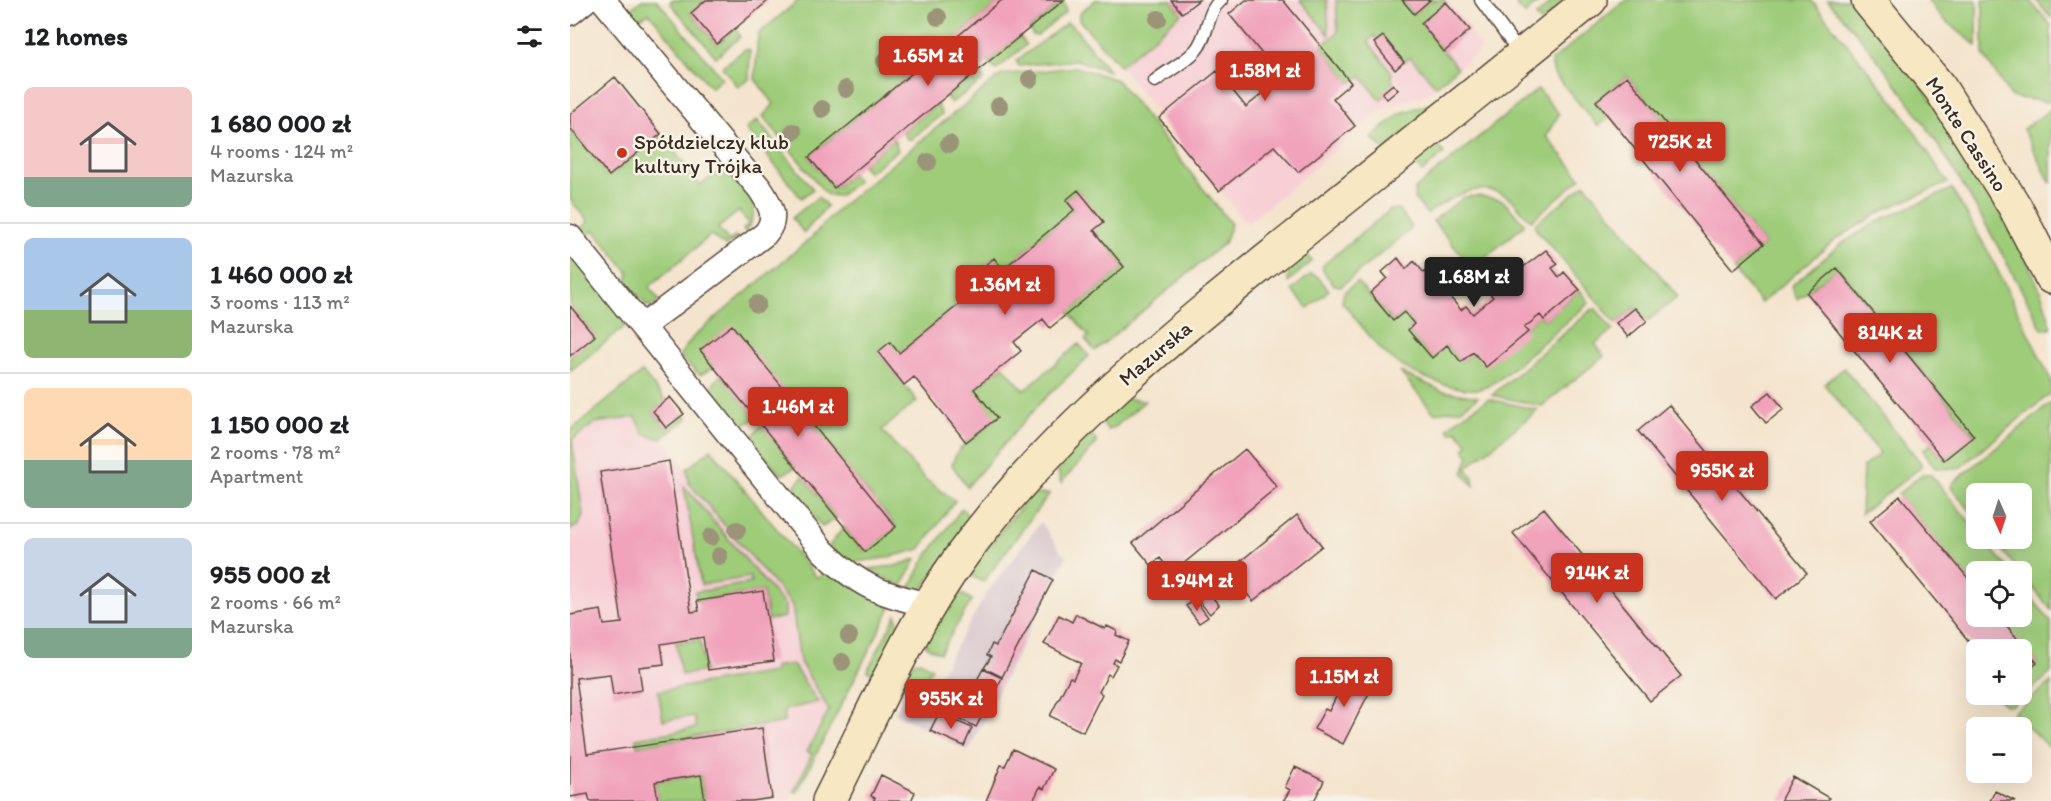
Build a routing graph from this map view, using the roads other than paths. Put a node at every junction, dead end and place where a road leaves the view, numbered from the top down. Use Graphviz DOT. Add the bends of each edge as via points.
graph roads {
  1 [pos="586,0"];
  2 [pos="603,0"];
  3 [pos="1221,0"];
  4 [pos="1481,0"];
  5 [pos="1590,0"];
  6 [pos="1868,0"];
  7 [pos="570,13"];
  8 [pos="1522,56"];
  9 [pos="1155,81"];
  10 [pos="570,237"];
  11 [pos="2051,277"];
  12 [pos="643,326"];
  13 [pos="928,605"];
  14 [pos="829,801"];
  1 -- 7 [label="street"];
  2 -- 12 [label="street" via="760,189 770,203 773,220 765,234"];
  3 -- 9 [label="lane" via="1214,6 1196,51"];
  4 -- 8 [label="lane"];
  5 -- 8 [label="street, Mazurska"];
  6 -- 11 [label="street, Monte Cassino" via="1940,88 2016,207"];
  8 -- 13 [label="street, Mazurska" via="1246,276 1095,404 1040,461"];
  10 -- 12 [label="street"];
  12 -- 13 [label="street" via="823,551 848,575 869,588"];
  13 -- 14 [label="street, Mazurska"];
}
